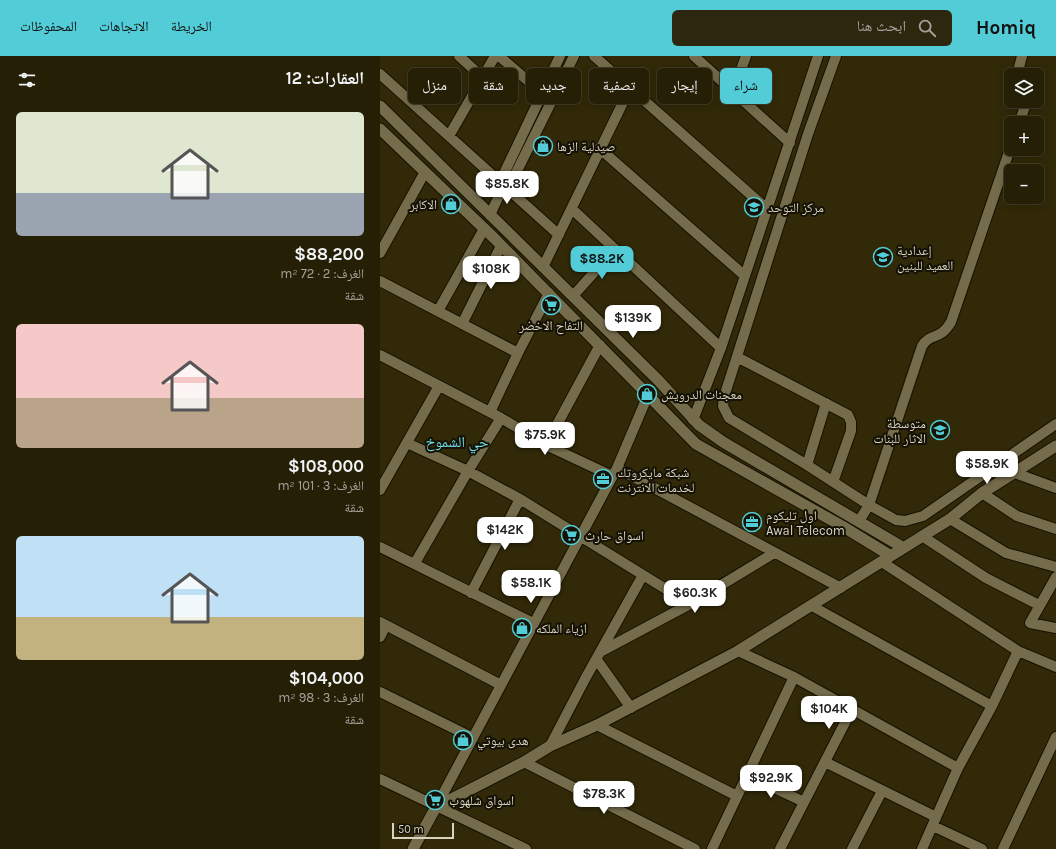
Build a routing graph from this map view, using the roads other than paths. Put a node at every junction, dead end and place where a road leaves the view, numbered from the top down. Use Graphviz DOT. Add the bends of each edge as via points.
graph roads {
  1 [pos="459,56"];
  2 [pos="495,56"];
  3 [pos="499,56"];
  4 [pos="560,56"];
  5 [pos="574,56"];
  6 [pos="594,56"];
  7 [pos="694,56"];
  8 [pos="746,56"];
  9 [pos="818,56"];
  10 [pos="836,56"];
  11 [pos="1022,56"];
  12 [pos="472,68"];
  13 [pos="488,68"];
  14 [pos="554,68"];
  15 [pos="568,68"];
  16 [pos="608,68"];
  17 [pos="742,68"];
  18 [pos="1019,68"];
  19 [pos="380,74"];
  20 [pos="526,79"];
  21 [pos="720,79"];
  22 [pos="469,100"];
  23 [pos="537,104"];
  24 [pos="549,104"];
  25 [pos="622,104"];
  26 [pos="648,104"];
  27 [pos="747,104"];
  28 [pos="380,106"];
  29 [pos="380,129"];
  30 [pos="448,136"];
  31 [pos="790,144"];
  32 [pos="599,148"];
  33 [pos="1008,156"];
  34 [pos="425,172"];
  35 [pos="504,185"];
  36 [pos="572,209"];
  37 [pos="768,210"];
  38 [pos="490,215"];
  39 [pos="484,229"];
  40 [pos="560,235"];
  41 [pos="501,246"];
  42 [pos="615,249"];
  43 [pos="380,253"];
  44 [pos="544,267"];
  45 [pos="745,276"];
  46 [pos="380,282"];
  47 [pos="549,293"];
  48 [pos="573,296"];
  49 [pos="438,311"];
  50 [pos="462,324"];
  51 [pos="609,332"];
  52 [pos="600,346"];
  53 [pos="721,348"];
  54 [pos="518,353"];
  55 [pos="380,355"];
  56 [pos="737,357"];
  57 [pos="439,386"];
  58 [pos="648,395"];
  59 [pos="826,403"];
  60 [pos="490,412"];
  61 [pos="501,418"];
  62 [pos="693,420"];
  63 [pos="1056,424"];
  64 [pos="407,443"];
  65 [pos="546,444"];
  66 [pos="1055,448"];
  67 [pos="808,465"];
  68 [pos="468,471"];
  69 [pos="614,472"];
  70 [pos="1015,473"];
  71 [pos="833,482"];
  72 [pos="1056,488"];
  73 [pos="380,490"];
  74 [pos="982,493"];
  75 [pos="520,499"];
  76 [pos="869,505"];
  77 [pos="950,519"];
  78 [pos="859,521"];
  79 [pos="1056,529"];
  80 [pos="580,535"];
  81 [pos="922,536"];
  82 [pos="380,547"];
  83 [pos="904,548"];
  84 [pos="774,553"];
  85 [pos="887,559"];
  86 [pos="415,563"];
  87 [pos="1056,567"];
  88 [pos="644,575"];
  89 [pos="1056,577"];
  90 [pos="841,588"];
  91 [pos="471,593"];
  92 [pos="1052,593"];
  93 [pos="690,604"];
  94 [pos="812,606"];
  95 [pos="1039,606"];
  96 [pos="533,623"];
  97 [pos="383,624"];
  98 [pos="1056,628"];
  99 [pos="380,637"];
  100 [pos="602,651"];
  101 [pos="738,651"];
  102 [pos="1018,651"];
  103 [pos="597,660"];
  104 [pos="1056,667"];
  105 [pos="794,677"];
  106 [pos="501,685"];
  107 [pos="380,692"];
  108 [pos="992,706"];
  109 [pos="631,708"];
  110 [pos="852,709"];
  111 [pos="597,725"];
  112 [pos="1056,737"];
  113 [pos="473,738"];
  114 [pos="550,746"];
  115 [pos="524,762"];
  116 [pos="825,762"];
  117 [pos="958,768"];
  118 [pos="747,775"];
  119 [pos="380,779"];
  120 [pos="882,791"];
  121 [pos="737,796"];
  122 [pos="804,802"];
  123 [pos="436,807"];
  124 [pos="935,822"];
  125 [pos="413,849"];
  126 [pos="526,849"];
  127 [pos="695,849"];
  128 [pos="712,849"];
  129 [pos="780,849"];
  130 [pos="852,849"];
  131 [pos="922,849"];
  132 [pos="982,849"];
  133 [pos="1003,849"];
  1 -- 12 [label="street"];
  2 -- 13 [label="street"];
  3 -- 20 [label="street"];
  4 -- 14 [label="street"];
  5 -- 15 [label="street"];
  6 -- 16 [label="street"];
  7 -- 21 [label="street"];
  8 -- 17 [label="street"];
  9 -- 31 [label="street"];
  10 -- 56 [label="street" via="808,134"];
  11 -- 18 [label="street"];
  19 -- 30 [label="street"];
  22 -- 30 [label="street"];
  23 -- 35 [label="street"];
  24 -- 35 [label="street"];
  25 -- 32 [label="street"];
  26 -- 37 [label="street"];
  27 -- 31 [label="street"];
  28 -- 38 [label="street"];
  29 -- 34 [label="street"];
  30 -- 35 [label="street"];
  31 -- 37 [label="street"];
  32 -- 36 [label="street"];
  32 -- 45 [label="street"];
  33 -- 76 [label="street" via="951,322 941,335 930,338 922,346"];
  34 -- 39 [label="street"];
  34 -- 43 [label="street"];
  35 -- 38 [label="street"];
  35 -- 40 [label="street"];
  36 -- 40 [label="street"];
  36 -- 42 [label="street"];
  37 -- 45 [label="street"];
  38 -- 44 [label="street"];
  39 -- 41 [label="street"];
  39 -- 49 [label="street"];
  40 -- 44 [label="street"];
  41 -- 47 [label="street"];
  41 -- 50 [label="street"];
  42 -- 48 [label="street"];
  42 -- 53 [label="street"];
  44 -- 48 [label="street"];
  45 -- 53 [label="street"];
  46 -- 49 [label="street"];
  47 -- 52 [label="street"];
  47 -- 54 [label="street"];
  48 -- 51 [label="street"];
  49 -- 50 [label="street"];
  50 -- 54 [label="street"];
  51 -- 52 [label="street"];
  51 -- 62 [label="street" via="659,381"];
  52 -- 58 [label="street"];
  52 -- 65 [label="street"];
  53 -- 62 [label="street"];
  54 -- 60 [label="street"];
  55 -- 57 [label="street"];
  56 -- 59 [label="street"];
  56 -- 67 [label="street" via="724,397 724,412 736,423"];
  57 -- 60 [label="street"];
  57 -- 64 [label="street"];
  58 -- 69 [label="street"];
  58 -- 85 [label="street" via="696,444 842,526"];
  59 -- 67 [label="street"];
  59 -- 71 [label="street" via="848,415 851,422 851,432"];
  60 -- 61 [label="street"];
  61 -- 65 [label="street"];
  61 -- 68 [label="street"];
  62 -- 78 [label="street" via="713,436"];
  63 -- 76 [label="street" via="915,519 896,520"];
  64 -- 68 [label="street"];
  64 -- 73 [label="street"];
  65 -- 69 [label="street"];
  66 -- 70 [label="street"];
  67 -- 71 [label="street"];
  68 -- 75 [label="street"];
  68 -- 86 [label="street"];
  69 -- 80 [label="street"];
  69 -- 84 [label="street"];
  70 -- 72 [label="street"];
  70 -- 74 [label="street"];
  71 -- 76 [label="street"];
  74 -- 77 [label="street"];
  74 -- 79 [label="street" via="1017,516"];
  75 -- 80 [label="street"];
  75 -- 91 [label="street"];
  76 -- 78 [label="street"];
  77 -- 81 [label="street"];
  77 -- 87 [label="street" via="1006,553"];
  78 -- 83 [label="street"];
  80 -- 88 [label="street"];
  80 -- 96 [label="street"];
  81 -- 83 [label="street"];
  81 -- 95 [label="street" via="986,578"];
  82 -- 86 [label="street"];
  83 -- 85 [label="street"];
  84 -- 90 [label="street"];
  84 -- 93 [label="street"];
  85 -- 90 [label="street"];
  85 -- 102 [label="street"];
  86 -- 91 [label="street"];
  88 -- 93 [label="street"];
  88 -- 100 [label="street"];
  89 -- 92 [label="street"];
  90 -- 94 [label="street"];
  91 -- 96 [label="street"];
  92 -- 95 [label="street"];
  93 -- 100 [label="street"];
  94 -- 101 [label="street"];
  94 -- 108 [label="street"];
  95 -- 98 [label="street" via="1030,623"];
  96 -- 106 [label="street"];
  97 -- 99 [label="street"];
  97 -- 106 [label="street"];
  100 -- 103 [label="street"];
  101 -- 105 [label="street"];
  101 -- 109 [label="street"];
  102 -- 104 [label="street"];
  102 -- 108 [label="street"];
  103 -- 109 [label="street"];
  103 -- 114 [label="street"];
  105 -- 110 [label="street"];
  105 -- 118 [label="street"];
  106 -- 113 [label="street"];
  107 -- 113 [label="street"];
  108 -- 117 [label="street"];
  109 -- 111 [label="street"];
  110 -- 116 [label="street"];
  110 -- 117 [label="street"];
  111 -- 114 [label="street"];
  111 -- 121 [label="street"];
  112 -- 133 [label="street"];
  113 -- 123 [label="street"];
  114 -- 115 [label="street"];
  115 -- 123 [label="street"];
  115 -- 127 [label="street"];
  116 -- 120 [label="street"];
  116 -- 122 [label="street"];
  117 -- 124 [label="street"];
  118 -- 121 [label="street"];
  118 -- 122 [label="street"];
  119 -- 123 [label="street"];
  120 -- 124 [label="street"];
  120 -- 130 [label="street"];
  121 -- 128 [label="street"];
  122 -- 129 [label="street"];
  123 -- 125 [label="street"];
  123 -- 126 [label="street"];
  124 -- 131 [label="street"];
  124 -- 132 [label="street"];
}
